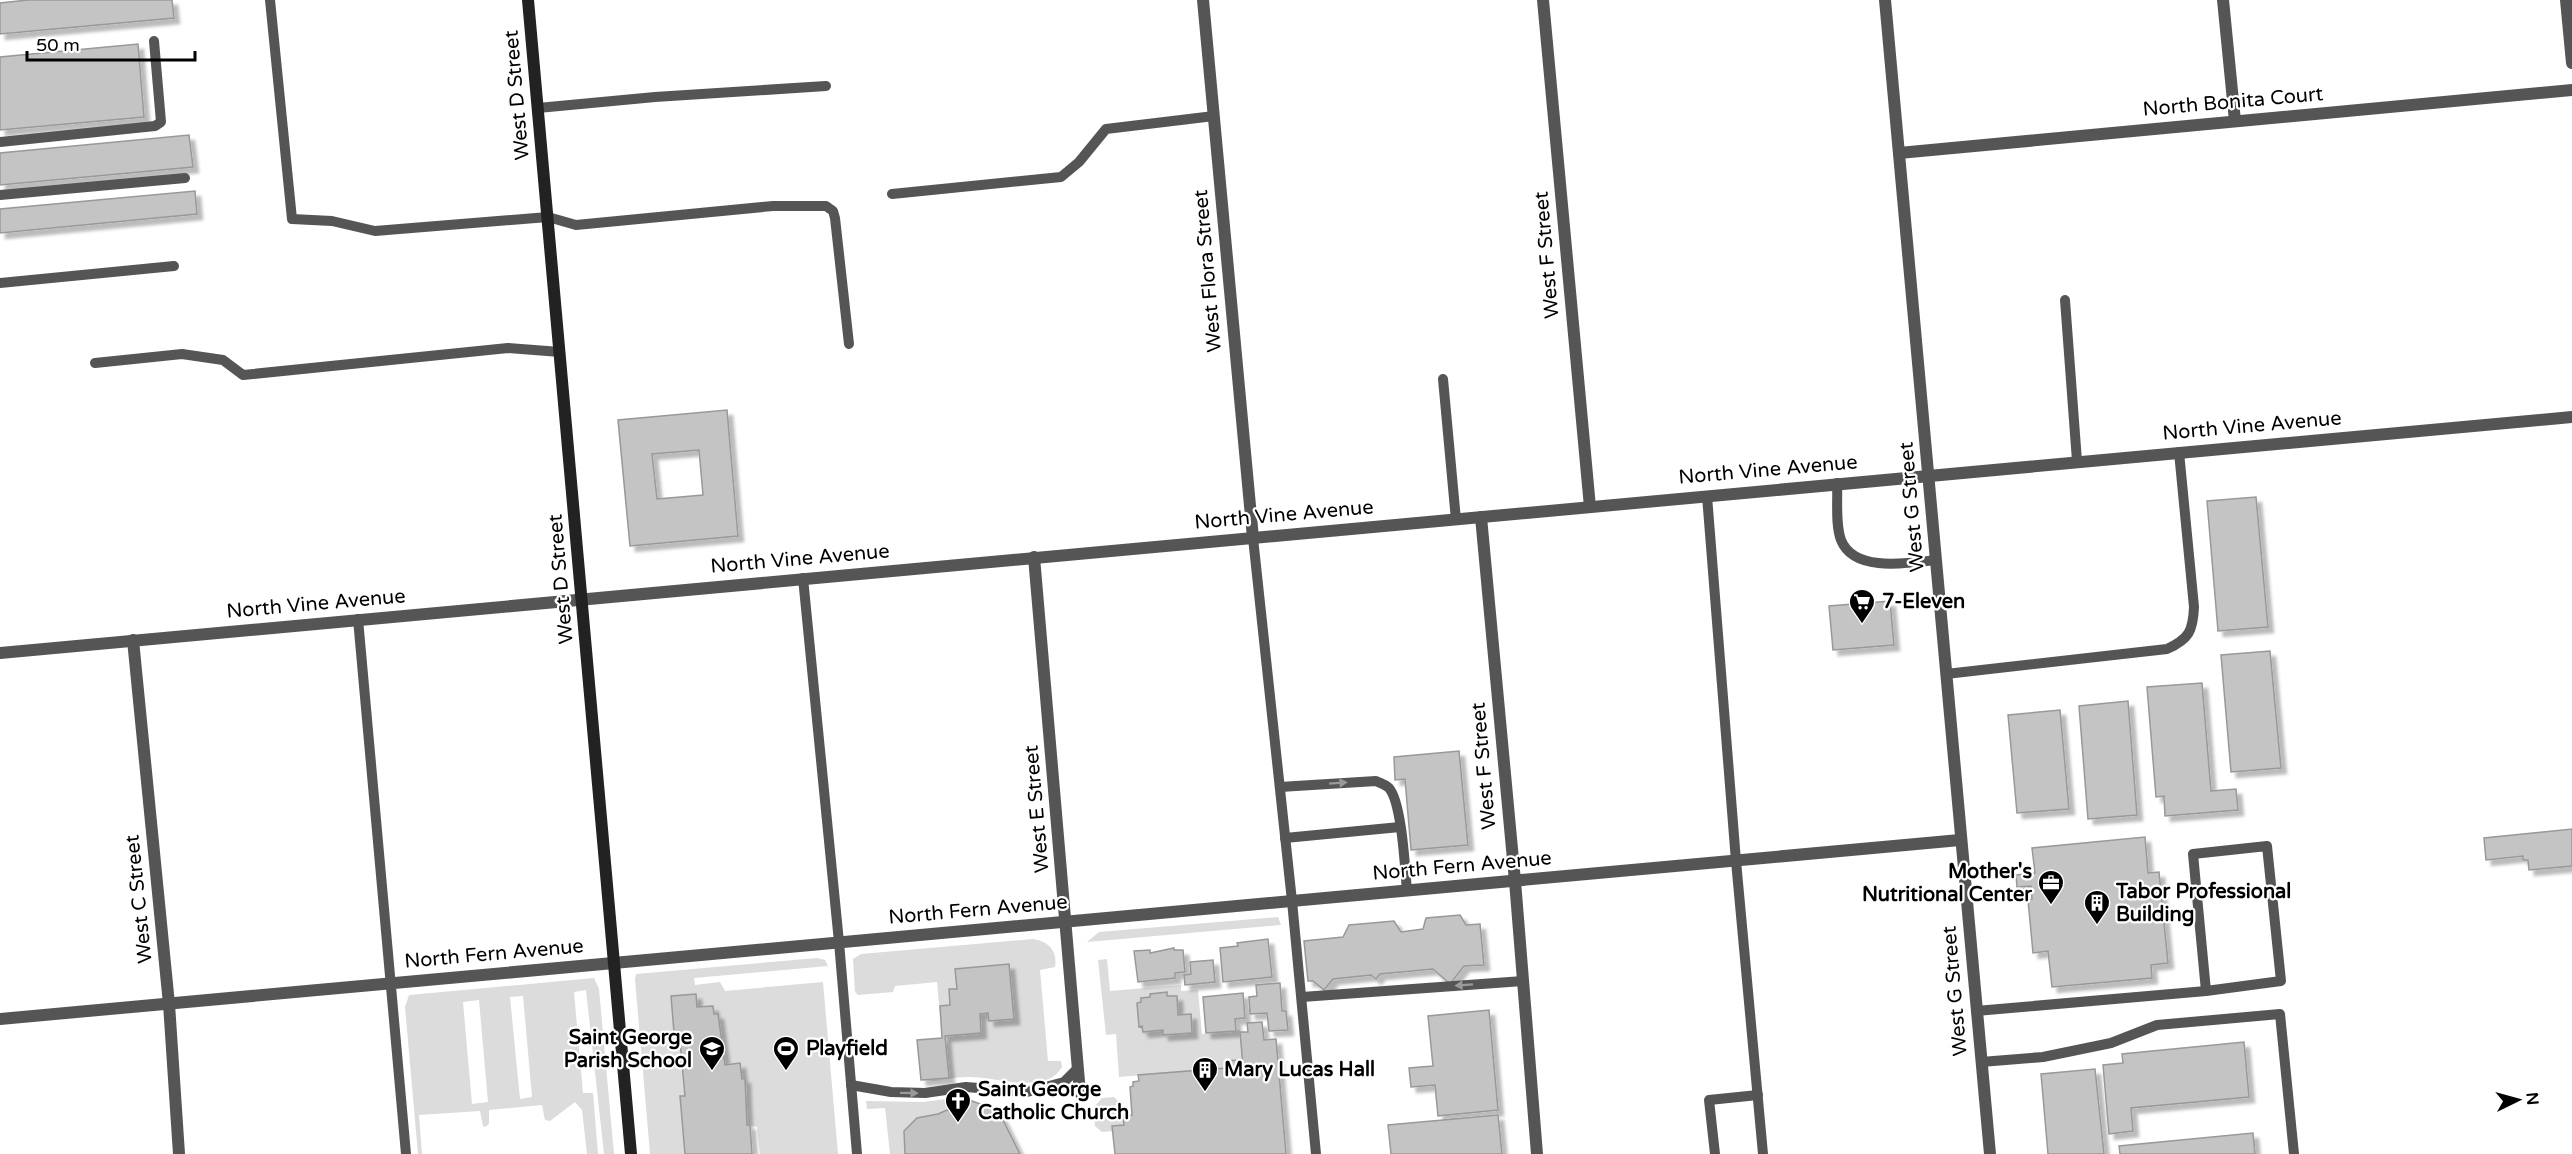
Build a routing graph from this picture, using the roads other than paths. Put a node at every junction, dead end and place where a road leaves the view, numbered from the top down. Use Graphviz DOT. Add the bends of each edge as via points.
graph roads {
  1 [pos="270,0"];
  2 [pos="528,0"];
  3 [pos="1203,0"];
  4 [pos="1543,0"];
  5 [pos="1885,0"];
  6 [pos="2223,0"];
  7 [pos="2566,0"];
  8 [pos="154,41"];
  9 [pos="2572,63"];
  10 [pos="826,86"];
  11 [pos="2572,90"];
  12 [pos="538,108"];
  13 [pos="1214,116"];
  14 [pos="2235,122"];
  15 [pos="0,141"];
  16 [pos="1899,153"];
  17 [pos="185,178"];
  18 [pos="892,194"];
  19 [pos="0,195"];
  20 [pos="548,217"];
  21 [pos="174,266"];
  22 [pos="0,283"];
  23 [pos="2065,300"];
  24 [pos="849,344"];
  25 [pos="560,352"];
  26 [pos="95,363"];
  27 [pos="1443,380"];
  28 [pos="2572,417"];
  29 [pos="2179,452"];
  30 [pos="2077,461"];
  31 [pos="1929,475"];
  32 [pos="1837,483"];
  33 [pos="1707,496"];
  34 [pos="1590,507"];
  35 [pos="1480,517"];
  36 [pos="1456,519"];
  37 [pos="1253,538"];
  38 [pos="1034,557"];
  39 [pos="1936,560"];
  40 [pos="803,578"];
  41 [pos="582,599"];
  42 [pos="358,619"];
  43 [pos="133,640"];
  44 [pos="0,653"];
  45 [pos="1946,674"];
  46 [pos="1280,787"];
  47 [pos="1400,827"];
  48 [pos="1286,838"];
  49 [pos="1960,840"];
  50 [pos="1736,861"];
  51 [pos="1515,881"];
  52 [pos="1407,891"];
  53 [pos="1293,901"];
  54 [pos="1066,922"];
  55 [pos="839,942"];
  56 [pos="614,963"];
  57 [pos="1523,981"];
  58 [pos="390,984"];
  59 [pos="2206,991"];
  60 [pos="1302,997"];
  61 [pos="169,1004"];
  62 [pos="1976,1011"];
  63 [pos="0,1019"];
  64 [pos="1981,1062"];
  65 [pos="1078,1068"];
  66 [pos="851,1085"];
  67 [pos="1080,1093"];
  68 [pos="1758,1095"];
  69 [pos="179,1154"];
  70 [pos="406,1154"];
  71 [pos="631,1154"];
  72 [pos="857,1154"];
  73 [pos="1316,1154"];
  74 [pos="1537,1154"];
  75 [pos="1714,1154"];
  76 [pos="1763,1154"];
  77 [pos="1990,1154"];
  78 [pos="2294,1154"];
  1 -- 20 [label="lane" via="292,219 332,221 375,231"];
  2 -- 12 [label="main road, West D Street"];
  3 -- 13 [label="street, West Flora Street"];
  4 -- 34 [label="street, West F Street"];
  5 -- 16 [label="street, West G Street"];
  6 -- 14 [label="street"];
  7 -- 9 [label="street"];
  8 -- 15 [label="lane" via="161,122 155,126"];
  10 -- 12 [label="lane"];
  11 -- 14 [label="street, North Bonita Court"];
  12 -- 20 [label="main road, West D Street"];
  13 -- 18 [label="lane" via="1106,129 1061,177"];
  13 -- 37 [label="street, West Flora Street"];
  14 -- 16 [label="street, North Bonita Court"];
  16 -- 31 [label="street, West G Street"];
  17 -- 19 [label="lane"];
  20 -- 24 [label="lane" via="576,225 773,206 826,206 835,218"];
  20 -- 25 [label="main road, West D Street"];
  21 -- 22 [label="lane"];
  23 -- 30 [label="lane"];
  25 -- 26 [label="lane" via="508,348 243,375 223,360 182,354"];
  25 -- 41 [label="main road, West D Street"];
  27 -- 36 [label="lane"];
  28 -- 29 [label="street, North Vine Avenue"];
  29 -- 30 [label="street, North Vine Avenue"];
  29 -- 45 [label="lane" via="2194,607 2193,620 2183,641 2167,649"];
  30 -- 31 [label="street, North Vine Avenue"];
  31 -- 32 [label="street, North Vine Avenue"];
  31 -- 39 [label="street, West G Street"];
  32 -- 33 [label="street, North Vine Avenue"];
  32 -- 39 [label="lane" via="1840,538 1847,551 1890,565"];
  33 -- 34 [label="street, North Vine Avenue"];
  33 -- 50 [label="lane"];
  34 -- 35 [label="street, North Vine Avenue"];
  35 -- 36 [label="street, North Vine Avenue"];
  35 -- 51 [label="street, West F Street"];
  36 -- 37 [label="street, North Vine Avenue"];
  37 -- 38 [label="street, North Vine Avenue"];
  37 -- 46 [label="lane"];
  38 -- 40 [label="street, North Vine Avenue"];
  38 -- 54 [label="street, West E Street"];
  39 -- 45 [label="street, West G Street"];
  40 -- 41 [label="street, North Vine Avenue"];
  40 -- 55 [label="lane"];
  41 -- 42 [label="street, North Vine Avenue"];
  41 -- 56 [label="main road, West D Street"];
  42 -- 43 [label="street, North Vine Avenue"];
  42 -- 58 [label="lane"];
  43 -- 44 [label="street, North Vine Avenue"];
  43 -- 61 [label="street, West C Street"];
  45 -- 49 [label="street, West G Street"];
  46 -- 47 [label="lane, one-way" via="1377,781 1389,788"];
  46 -- 48 [label="lane"];
  47 -- 48 [label="lane"];
  47 -- 52 [label="lane"];
  48 -- 53 [label="lane"];
  49 -- 50 [label="street, North Fern Avenue"];
  49 -- 62 [label="street, West G Street"];
  50 -- 51 [label="street, North Fern Avenue"];
  50 -- 68 [label="lane"];
  51 -- 52 [label="street, North Fern Avenue"];
  51 -- 57 [label="street, West F Street"];
  52 -- 53 [label="street, North Fern Avenue"];
  53 -- 54 [label="street, North Fern Avenue"];
  53 -- 60 [label="lane"];
  54 -- 55 [label="street, North Fern Avenue"];
  54 -- 65 [label="street, West E Street"];
  55 -- 56 [label="street, North Fern Avenue"];
  55 -- 66 [label="lane"];
  56 -- 58 [label="street, North Fern Avenue"];
  56 -- 71 [label="main road, West D Street"];
  57 -- 60 [label="lane, one-way"];
  57 -- 74 [label="street, West F Street"];
  58 -- 61 [label="street, North Fern Avenue"];
  58 -- 70 [label="lane"];
  59 -- 59 [label="lane" via="2193,854 2267,846 2281,981"];
  59 -- 62 [label="lane"];
  60 -- 73 [label="lane"];
  61 -- 63 [label="street, North Fern Avenue"];
  61 -- 69 [label="street, West C Street"];
  62 -- 64 [label="street, West G Street"];
  64 -- 77 [label="street, West G Street"];
  64 -- 78 [label="lane" via="2043,1057 2111,1043 2157,1025 2280,1014"];
  66 -- 65 [label="lane, one-way" via="901,1093 966,1087 1027,1092 1064,1082"];
  65 -- 67 [label="street, West E Street"];
  66 -- 72 [label="lane"];
  68 -- 75 [label="lane" via="1709,1100"];
  68 -- 76 [label="lane"];
}
